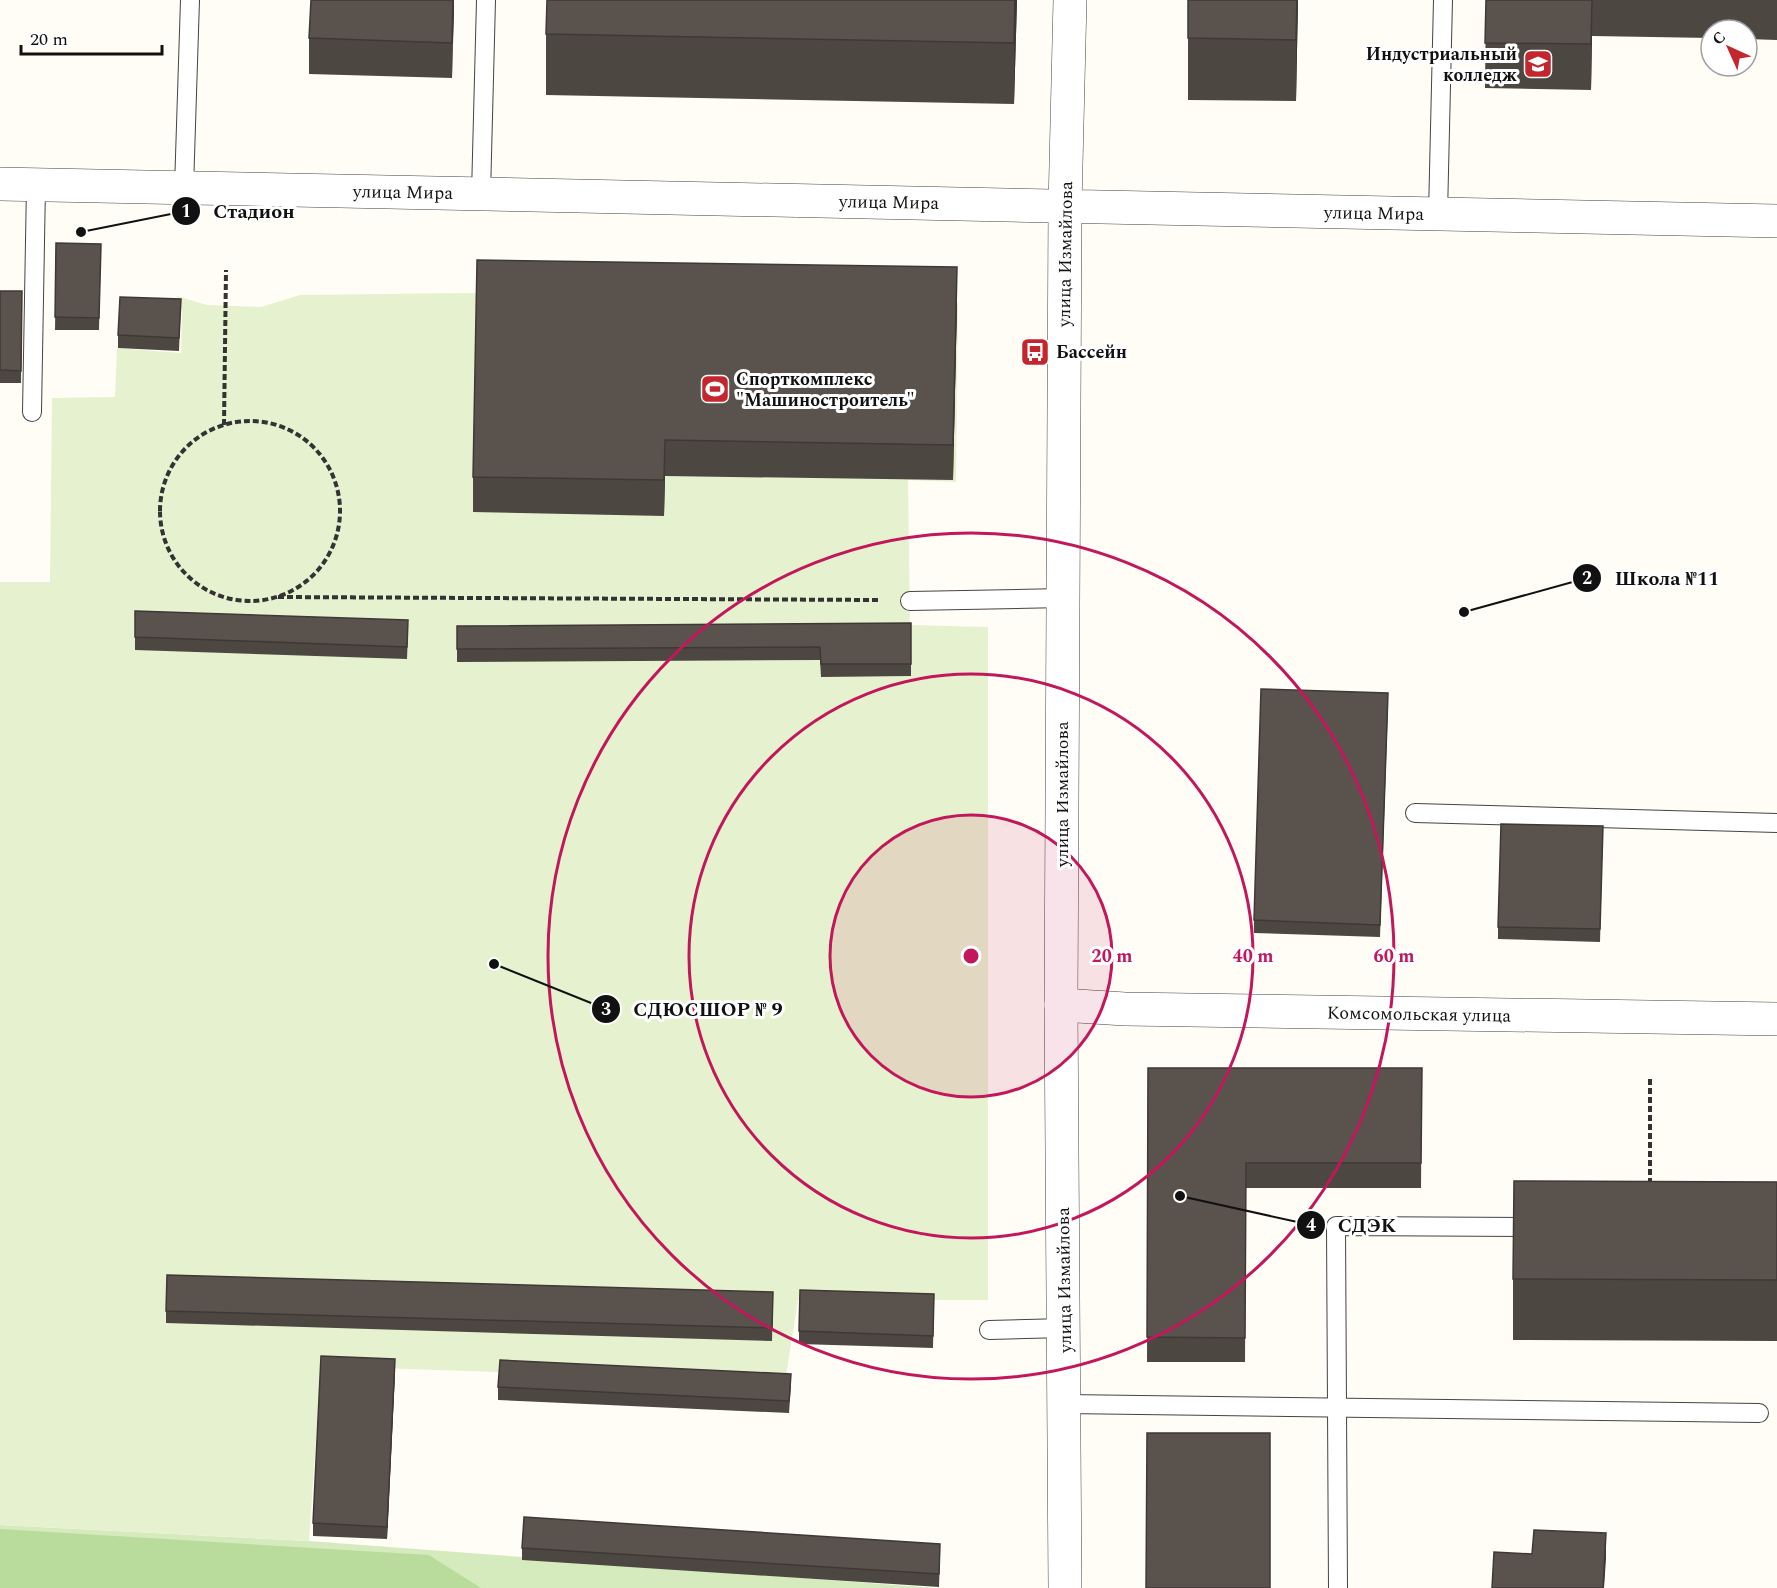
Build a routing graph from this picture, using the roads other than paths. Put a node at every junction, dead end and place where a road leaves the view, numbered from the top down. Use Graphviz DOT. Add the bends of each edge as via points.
graph roads {
  1 [pos="190,0"];
  2 [pos="486,0"];
  3 [pos="1070,0"];
  4 [pos="1443,0"];
  5 [pos="0,184"];
  6 [pos="36,185"];
  7 [pos="184,188"];
  8 [pos="481,194"];
  9 [pos="1065,206"];
  10 [pos="1438,214"];
  11 [pos="1777,221"];
  12 [pos="32,412"];
  13 [pos="1063,598"];
  14 [pos="909,601"];
  15 [pos="1415,813"];
  16 [pos="1777,823"];
  17 [pos="1061,1005"];
  18 [pos="1777,1019"];
  19 [pos="1559,1228"];
  20 [pos="1065,1328"];
  21 [pos="989,1330"];
  22 [pos="1065,1404"];
  23 [pos="1337,1407"];
  24 [pos="1759,1413"];
  25 [pos="1065,1588"];
  26 [pos="1338,1588"];
  1 -- 7 [label="lane"];
  2 -- 8 [label="lane"];
  3 -- 9 [label="street, улица Измайлова"];
  4 -- 10 [label="lane"];
  5 -- 6 [label="street, улица Мира"];
  6 -- 7 [label="street, улица Мира"];
  6 -- 12 [label="lane"];
  7 -- 8 [label="street, улица Мира"];
  8 -- 9 [label="street, улица Мира"];
  9 -- 10 [label="street, улица Мира"];
  9 -- 13 [label="street, улица Измайлова"];
  10 -- 11 [label="street, улица Мира"];
  13 -- 14 [label="lane"];
  13 -- 17 [label="street, улица Измайлова"];
  15 -- 16 [label="lane"];
  17 -- 18 [label="street, Комсомольская улица"];
  17 -- 20 [label="street, улица Измайлова"];
  19 -- 23 [label="lane" via="1336,1226"];
  20 -- 21 [label="lane"];
  20 -- 22 [label="street, улица Измайлова"];
  22 -- 23 [label="lane"];
  22 -- 25 [label="street, улица Измайлова"];
  23 -- 24 [label="lane"];
  23 -- 26 [label="lane"];
}
